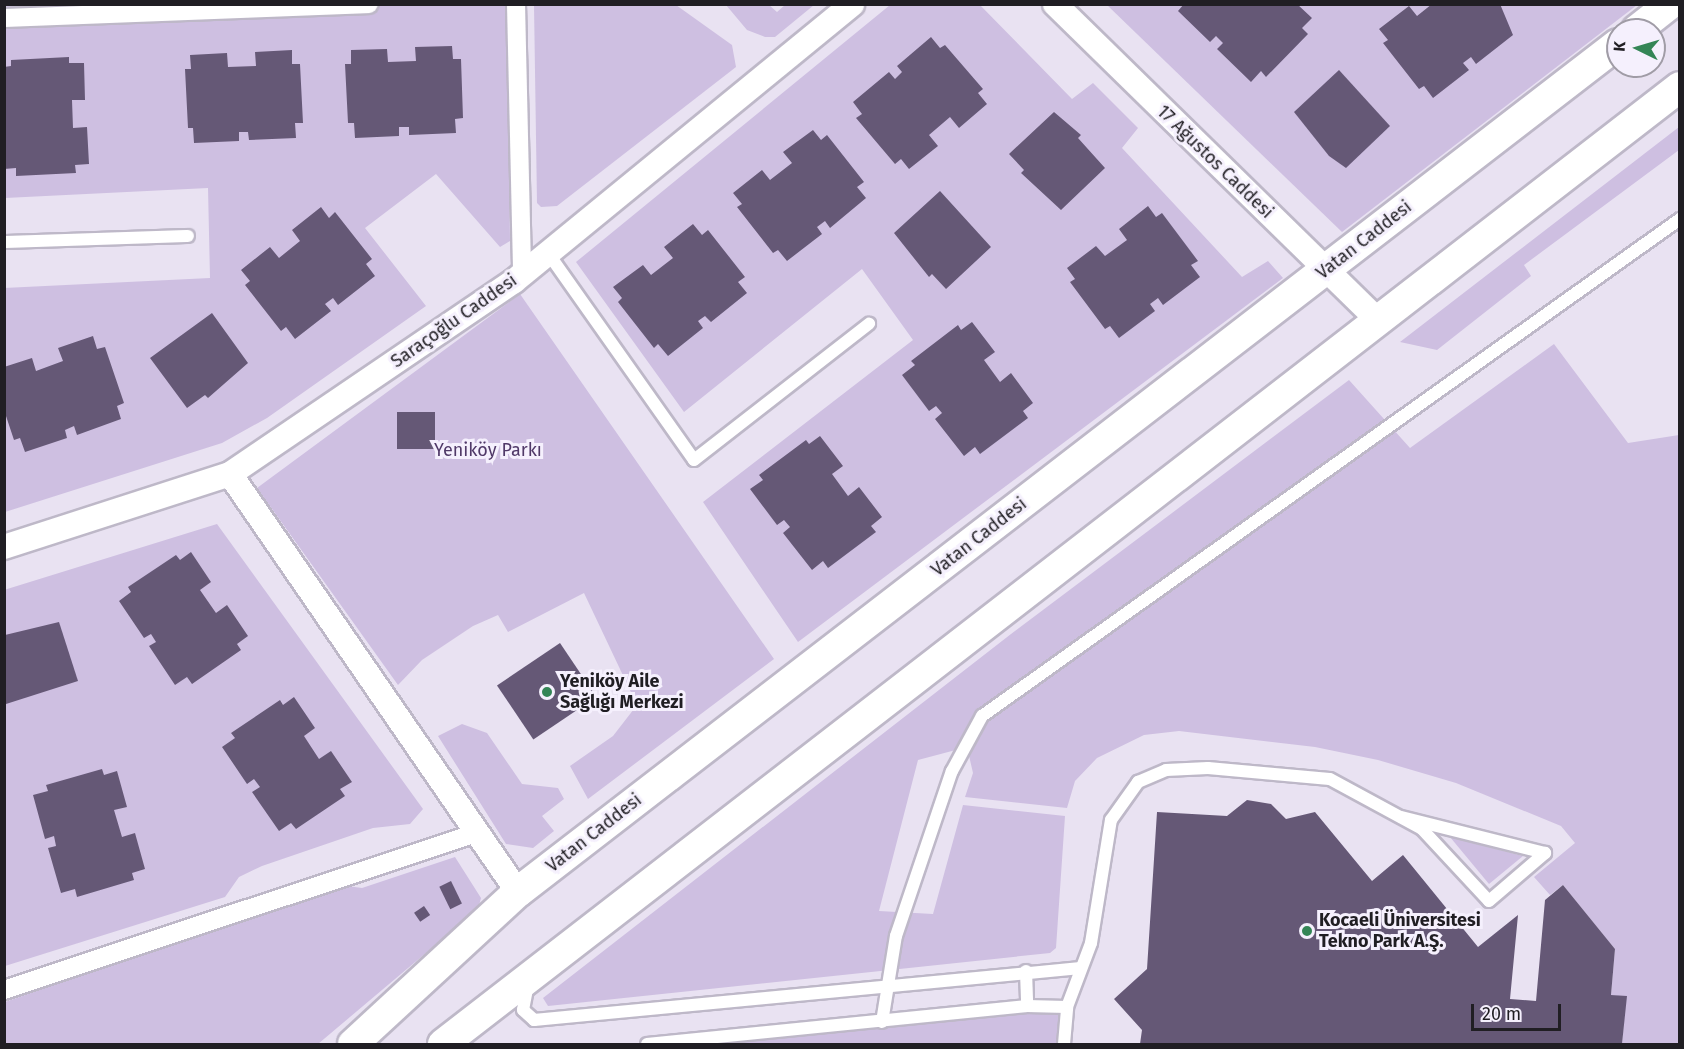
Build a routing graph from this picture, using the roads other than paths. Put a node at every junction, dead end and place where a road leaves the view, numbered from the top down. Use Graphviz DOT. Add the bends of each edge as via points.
graph roads {
  1 [pos="369,4"];
  2 [pos="516,4"];
  3 [pos="852,4"];
  4 [pos="1055,4"];
  5 [pos="1670,4"];
  6 [pos="4,18"];
  7 [pos="1652,18"];
  8 [pos="1606,54"];
  9 [pos="1680,87"];
  10 [pos="1680,219"];
  11 [pos="188,236"];
  12 [pos="4,242"];
  13 [pos="548,253"];
  14 [pos="1326,270"];
  15 [pos="522,274"];
  16 [pos="1376,318"];
  17 [pos="869,324"];
  18 [pos="230,474"];
  19 [pos="4,547"];
  20 [pos="1401,817"];
  21 [pos="475,833"];
  22 [pos="518,892"];
  23 [pos="536,968"];
  24 [pos="1081,968"];
  25 [pos="1026,971"];
  26 [pos="885,988"];
  27 [pos="4,990"];
  28 [pos="1027,1006"];
  29 [pos="1067,1007"];
  30 [pos="882,1022"];
  31 [pos="353,1044"];
  32 [pos="443,1044"];
  33 [pos="647,1044"];
  34 [pos="1064,1044"];
  1 -- 6 [label="street"];
  2 -- 15 [label="street"];
  3 -- 13 [label="street, Saraçoğlu Caddesi"];
  4 -- 14 [label="street, 17 Ağustos Caddesi"];
  5 -- 7 [label="street"];
  8 -- 14 [label="street, Vatan Caddesi"];
  9 -- 16 [label="street"];
  10 -- 26 [label="lane" via="982,716 948,784 896,936"];
  11 -- 12 [label="lane"];
  13 -- 15 [label="street, Saraçoğlu Caddesi"];
  13 -- 17 [label="lane" via="694,460"];
  14 -- 16 [label="street, 17 Ağustos Caddesi"];
  14 -- 22 [label="street, Vatan Caddesi"];
  15 -- 18 [label="street, Saraçoğlu Caddesi"];
  16 -- 23 [label="street"];
  18 -- 19 [label="street, Saraçoğlu Caddesi"];
  18 -- 21 [label="street"];
  20 -- 20 [label="lane" via="1422,829 1489,900 1545,853"];
  20 -- 24 [label="lane" via="1330,778 1208,768 1166,770 1138,782 1111,820 1091,943"];
  21 -- 22 [label="street"];
  21 -- 27 [label="street"];
  22 -- 31 [label="street, Vatan Caddesi"];
  23 -- 26 [label="lane" via="524,1010 534,1020"];
  23 -- 32 [label="street"];
  24 -- 25 [label="lane"];
  24 -- 29 [label="lane"];
  25 -- 26 [label="lane"];
  25 -- 28 [label="lane"];
  26 -- 30 [label="lane"];
  28 -- 29 [label="lane"];
  28 -- 30 [label="lane"];
  29 -- 34 [label="lane"];
  30 -- 33 [label="lane"];
}
